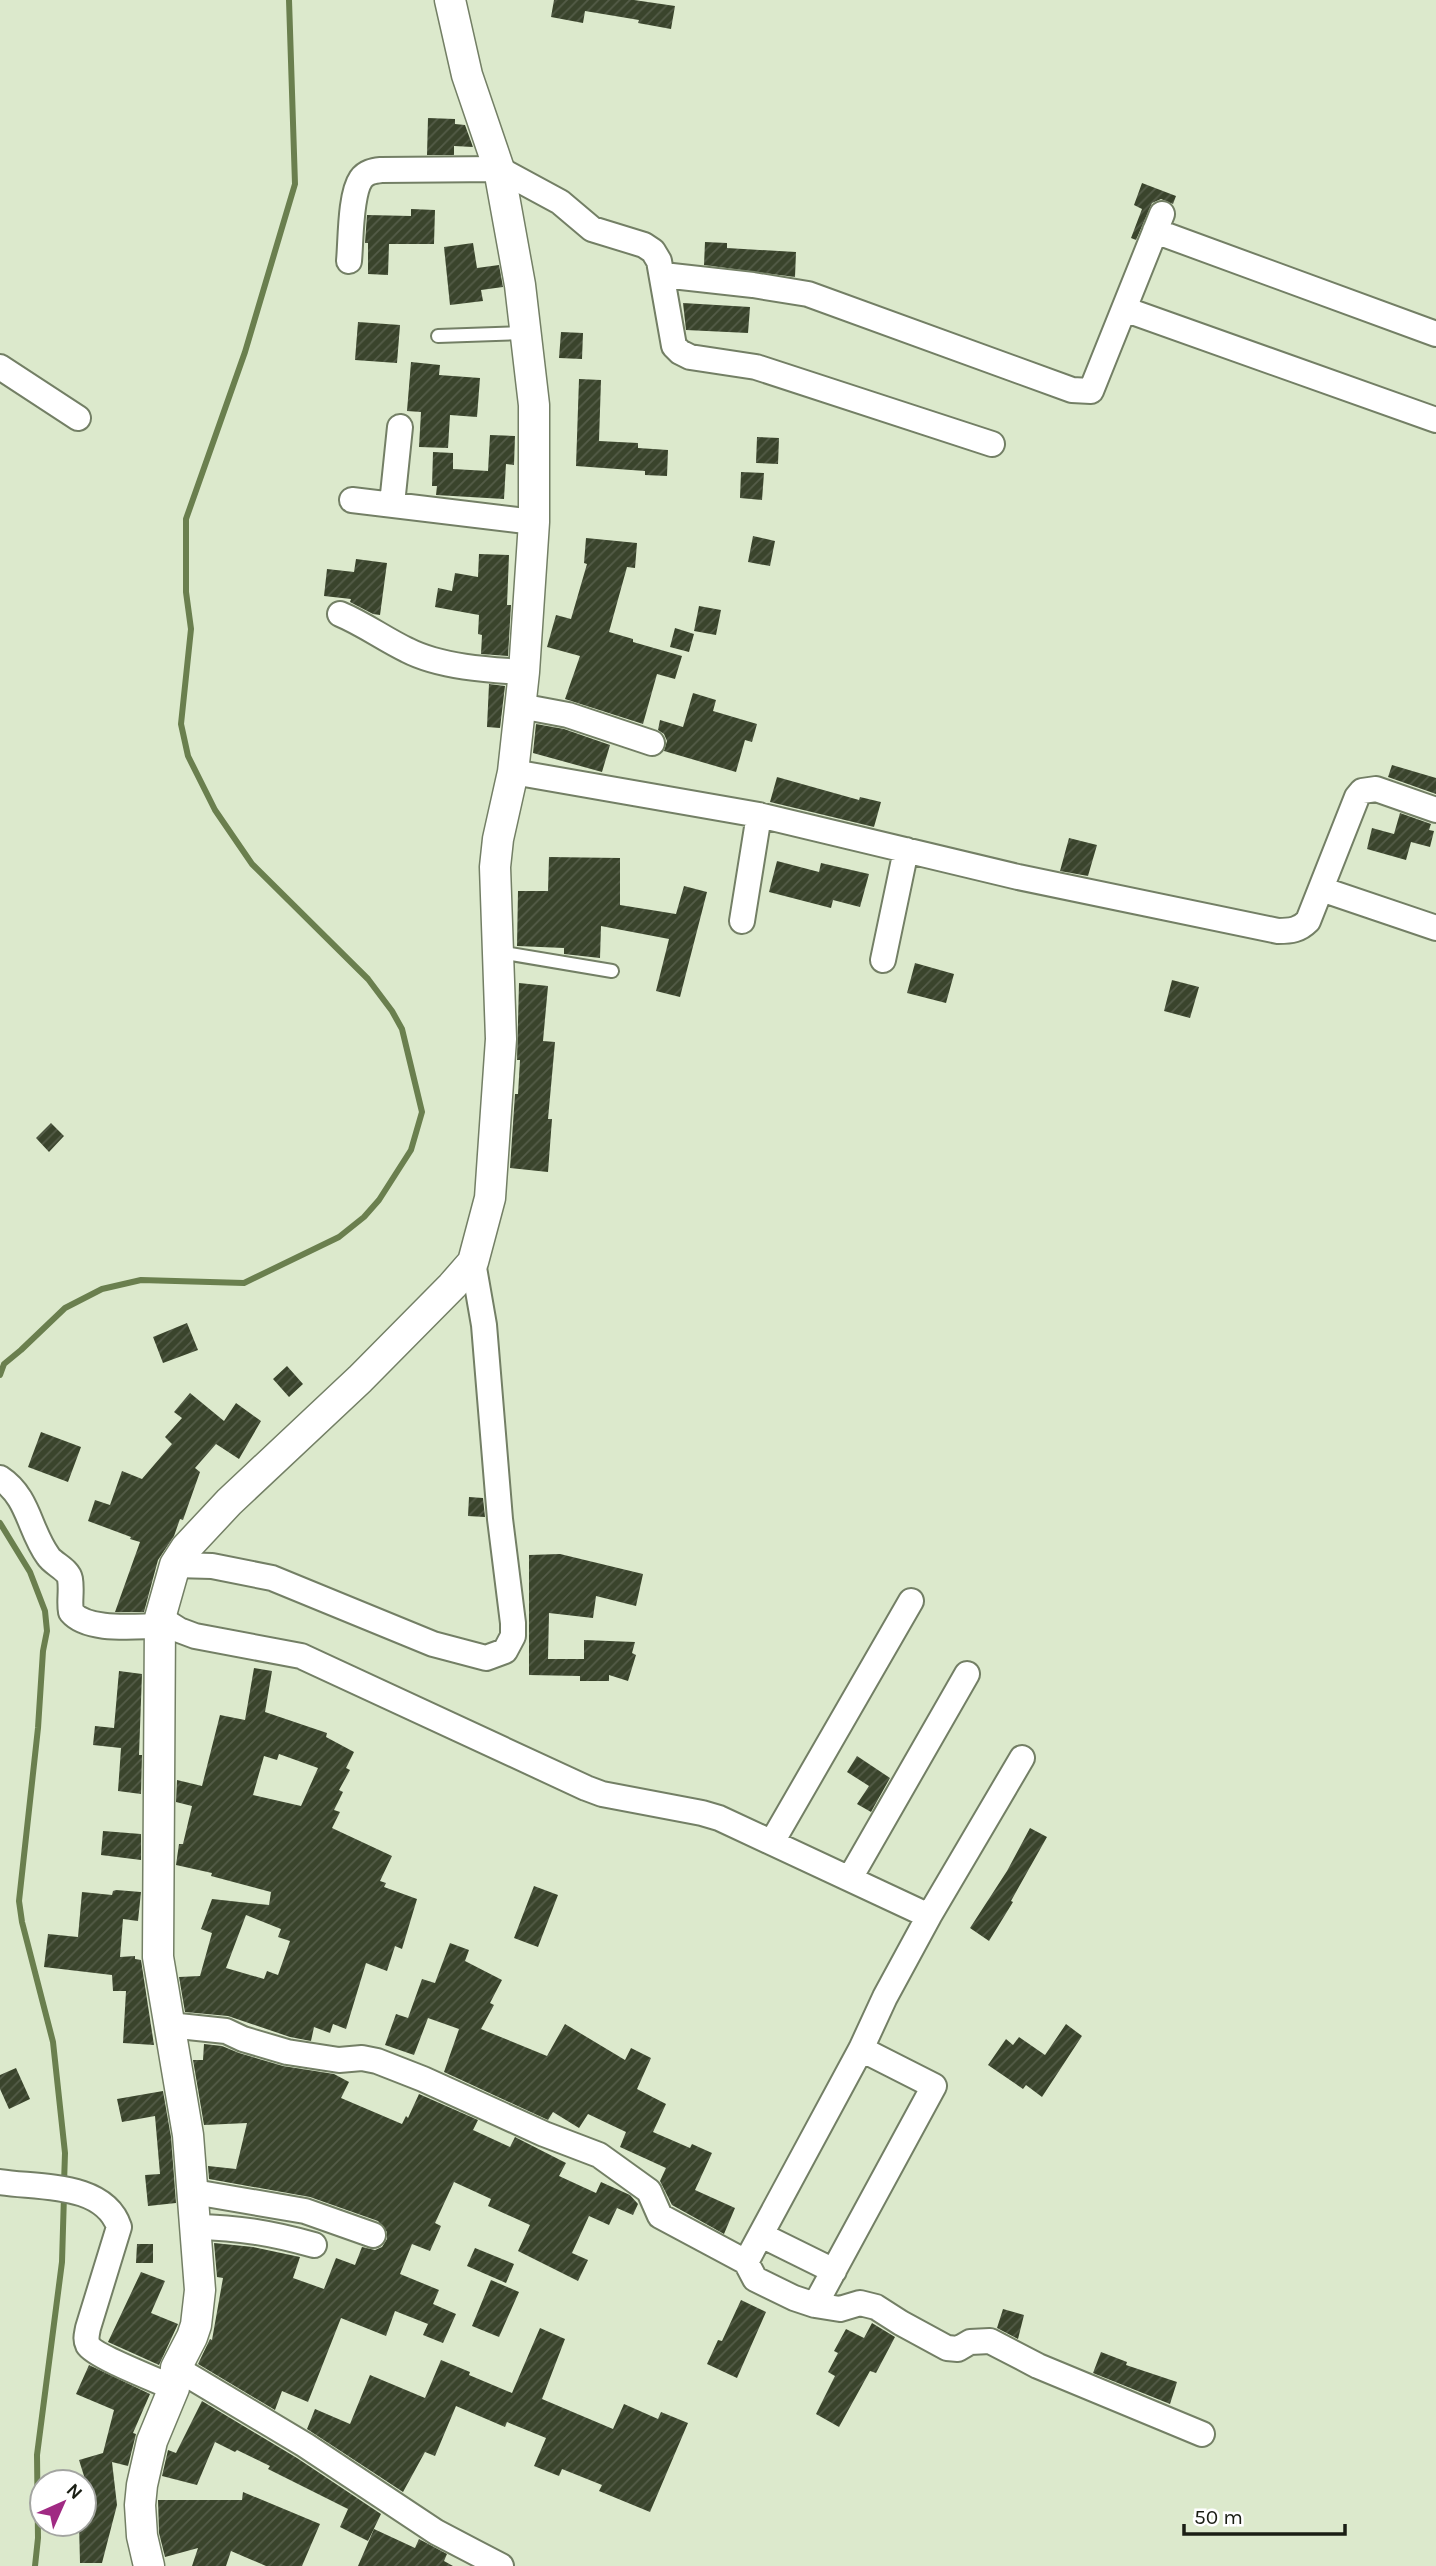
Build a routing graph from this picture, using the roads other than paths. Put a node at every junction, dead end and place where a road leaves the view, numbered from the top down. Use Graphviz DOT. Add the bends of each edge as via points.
graph roads {
  1 [pos="450,0"];
  2 [pos="499,169"];
  3 [pos="349,261"];
  4 [pos="663,275"];
  5 [pos="1124,309"];
  6 [pos="525,333"];
  7 [pos="1436,334"];
  8 [pos="438,335"];
  9 [pos="0,368"];
  10 [pos="78,418"];
  11 [pos="1436,420"];
  12 [pos="400,426"];
  13 [pos="992,444"];
  14 [pos="352,500"];
  15 [pos="392,504"];
  16 [pos="534,522"];
  17 [pos="340,614"];
  18 [pos="524,672"];
  19 [pos="520,706"];
  20 [pos="652,743"];
  21 [pos="513,772"];
  22 [pos="1436,810"];
  23 [pos="759,815"];
  24 [pos="906,850"];
  25 [pos="1321,889"];
  26 [pos="743,921"];
  27 [pos="1436,928"];
  28 [pos="498,952"];
  29 [pos="883,960"];
  30 [pos="612,971"];
  31 [pos="473,1262"];
  32 [pos="0,1478"];
  33 [pos="175,1565"];
  34 [pos="911,1601"];
  35 [pos="160,1622"];
  36 [pos="967,1674"];
  37 [pos="1022,1758"];
  38 [pos="772,1842"];
  39 [pos="850,1878"];
  40 [pos="929,1916"];
  41 [pos="169,2025"];
  42 [pos="861,2049"];
  43 [pos="10,2183"];
  44 [pos="194,2192"];
  45 [pos="196,2227"];
  46 [pos="373,2235"];
  47 [pos="761,2235"];
  48 [pos="314,2245"];
  49 [pos="746,2262"];
  50 [pos="834,2271"];
  51 [pos="816,2305"];
  52 [pos="175,2378"];
  53 [pos="1202,2434"];
  54 [pos="149,2566"];
  55 [pos="501,2566"];
  1 -- 2 [label="street" via="467,75"];
  2 -- 3 [label="street" via="368,173 355,198"];
  2 -- 4 [label="street" via="560,202 592,229 644,245 653,251"];
  2 -- 6 [label="street"];
  4 -- 5 [label="street" via="808,294 1072,390 1091,391"];
  4 -- 13 [label="street" via="671,339 680,352 756,367"];
  5 -- 7 [label="street" via="1158,223"];
  5 -- 11 [label="street"];
  6 -- 8 [label="lane"];
  6 -- 16 [label="street" via="534,405"];
  9 -- 10 [label="street"];
  12 -- 15 [label="street"];
  14 -- 15 [label="street"];
  15 -- 16 [label="street"];
  16 -- 18 [label="street"];
  17 -- 18 [label="street" via="428,658 486,670"];
  18 -- 19 [label="street"];
  19 -- 20 [label="street" via="568,715"];
  19 -- 21 [label="street"];
  21 -- 23 [label="street"];
  21 -- 28 [label="street" via="495,867"];
  22 -- 25 [label="street" via="1376,789 1362,791"];
  23 -- 24 [label="street"];
  23 -- 26 [label="street"];
  24 -- 25 [label="street" via="1278,931 1301,928"];
  24 -- 29 [label="street"];
  25 -- 27 [label="street"];
  28 -- 30 [label="lane"];
  28 -- 31 [label="street" via="501,1039 490,1198"];
  31 -- 33 [label="street" via="370,1369 229,1502"];
  31 -- 33 [label="street" via="484,1325 513,1623 513,1636 505,1651 486,1658 433,1644 272,1578 212,1566"];
  32 -- 35 [label="street" via="21,1501 46,1554 68,1574 71,1612 76,1618 102,1625"];
  33 -- 35 [label="street"];
  34 -- 38 [label="street"];
  35 -- 38 [label="street" via="195,1636 301,1656 586,1788 702,1813"];
  35 -- 41 [label="street" via="159,1957"];
  36 -- 39 [label="street"];
  37 -- 40 [label="street"];
  38 -- 39 [label="street"];
  39 -- 40 [label="street"];
  40 -- 42 [label="street"];
  41 -- 44 [label="street"];
  41 -- 49 [label="street" via="226,2031 287,2052 377,2061 423,2079 599,2155 649,2191 660,2216"];
  42 -- 47 [label="street"];
  42 -- 50 [label="street" via="941,2089"];
  43 -- 52 [label="street" via="84,2194 111,2211 119,2227 88,2328 88,2345 99,2354"];
  44 -- 45 [label="street"];
  44 -- 46 [label="street" via="305,2211"];
  45 -- 48 [label="street" via="263,2231"];
  45 -- 52 [label="street" via="200,2290 196,2325"];
  47 -- 49 [label="street"];
  47 -- 50 [label="street"];
  49 -- 51 [label="street" via="755,2279"];
  50 -- 51 [label="street"];
  51 -- 53 [label="street" via="876,2307 947,2348 990,2341 1038,2366"];
  52 -- 54 [label="street" via="142,2485 142,2536"];
  52 -- 55 [label="street" via="305,2445 436,2532"];
}
